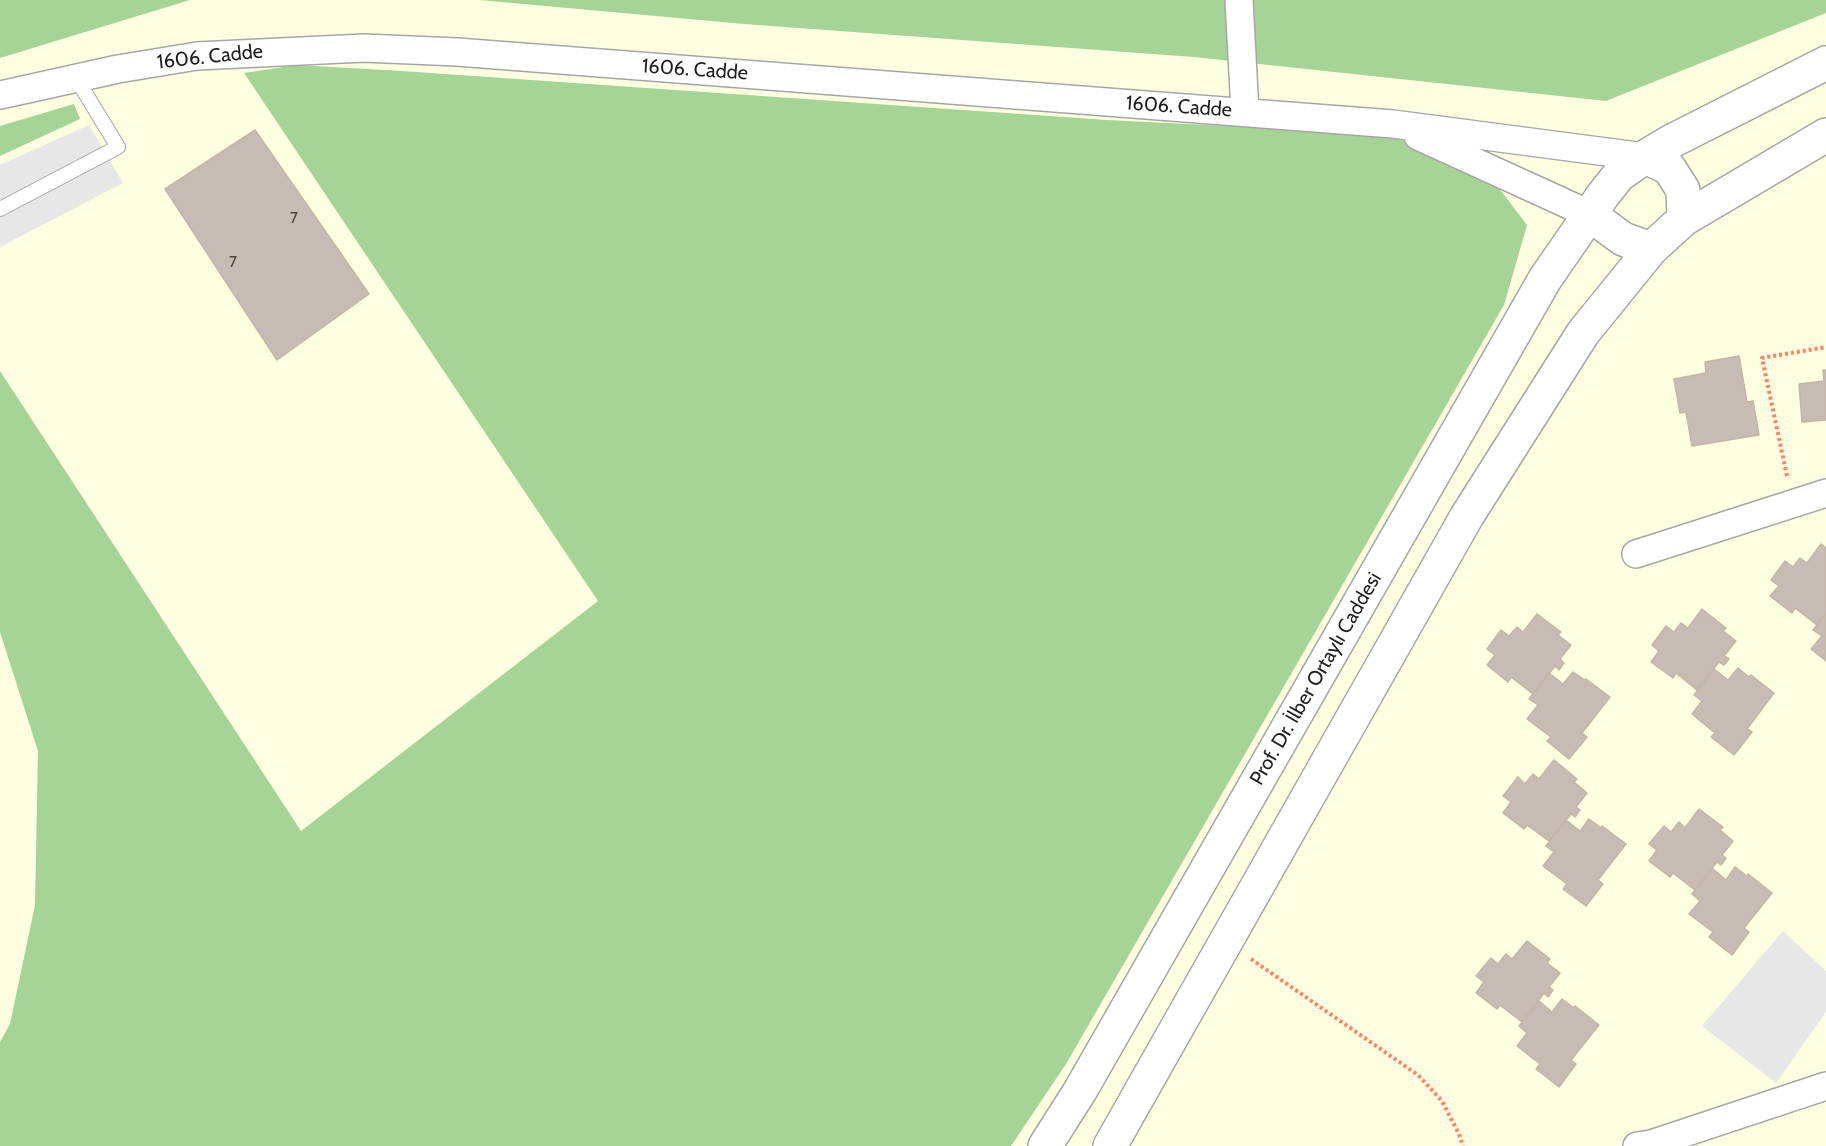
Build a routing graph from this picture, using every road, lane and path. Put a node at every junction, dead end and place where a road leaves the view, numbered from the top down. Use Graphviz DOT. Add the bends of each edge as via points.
graph roads {
  1 [pos="1239,0"];
  2 [pos="1826,63"];
  3 [pos="76,78"];
  4 [pos="0,95"];
  5 [pos="1245,112"];
  6 [pos="1393,124"];
  7 [pos="1826,135"];
  8 [pos="1646,157"];
  9 [pos="0,208"];
  10 [pos="1589,214"];
  11 [pos="1684,219"];
  12 [pos="1651,249"];
  13 [pos="1826,347"];
  14 [pos="1826,493"];
  15 [pos="1794,503"];
  16 [pos="1636,554"];
  17 [pos="1226,942"];
  18 [pos="1826,1086"];
  19 [pos="1646,1145"];
  20 [pos="1045,1146"];
  21 [pos="1110,1146"];
  22 [pos="1463,1146"];
  1 -- 5 [label="street"];
  2 -- 8 [label="street, Prof. Dr. İlber Ortaylı Caddesi"];
  3 -- 4 [label="street, 1606. Cadde"];
  3 -- 5 [label="street, 1606. Cadde" via="197,56 364,48"];
  3 -- 9 [label="lane" via="118,147"];
  5 -- 6 [label="street, 1606. Cadde"];
  6 -- 8 [label="street, 1606. Cadde"];
  6 -- 10 [label="street, 1606. Cadde"];
  7 -- 11 [label="street"];
  8 -- 10 [label="street, Prof. Dr. İlber Ortaylı Caddesi" via="1619,175"];
  8 -- 11 [label="street" via="1669,168 1683,190"];
  10 -- 12 [label="street" via="1623,239"];
  10 -- 20 [label="street, Prof. Dr. İlber Ortaylı Caddesi" via="1545,279"];
  11 -- 12 [label="street"];
  12 -- 17 [label="street" via="1583,333 1467,516"];
  13 -- 15 [label="path" via="1762,358"];
  14 -- 15 [label="street"];
  15 -- 16 [label="street"];
  17 -- 21 [label="street"];
  17 -- 22 [label="path" via="1418,1075 1442,1101"];
  18 -- 19 [label="street"];
}
